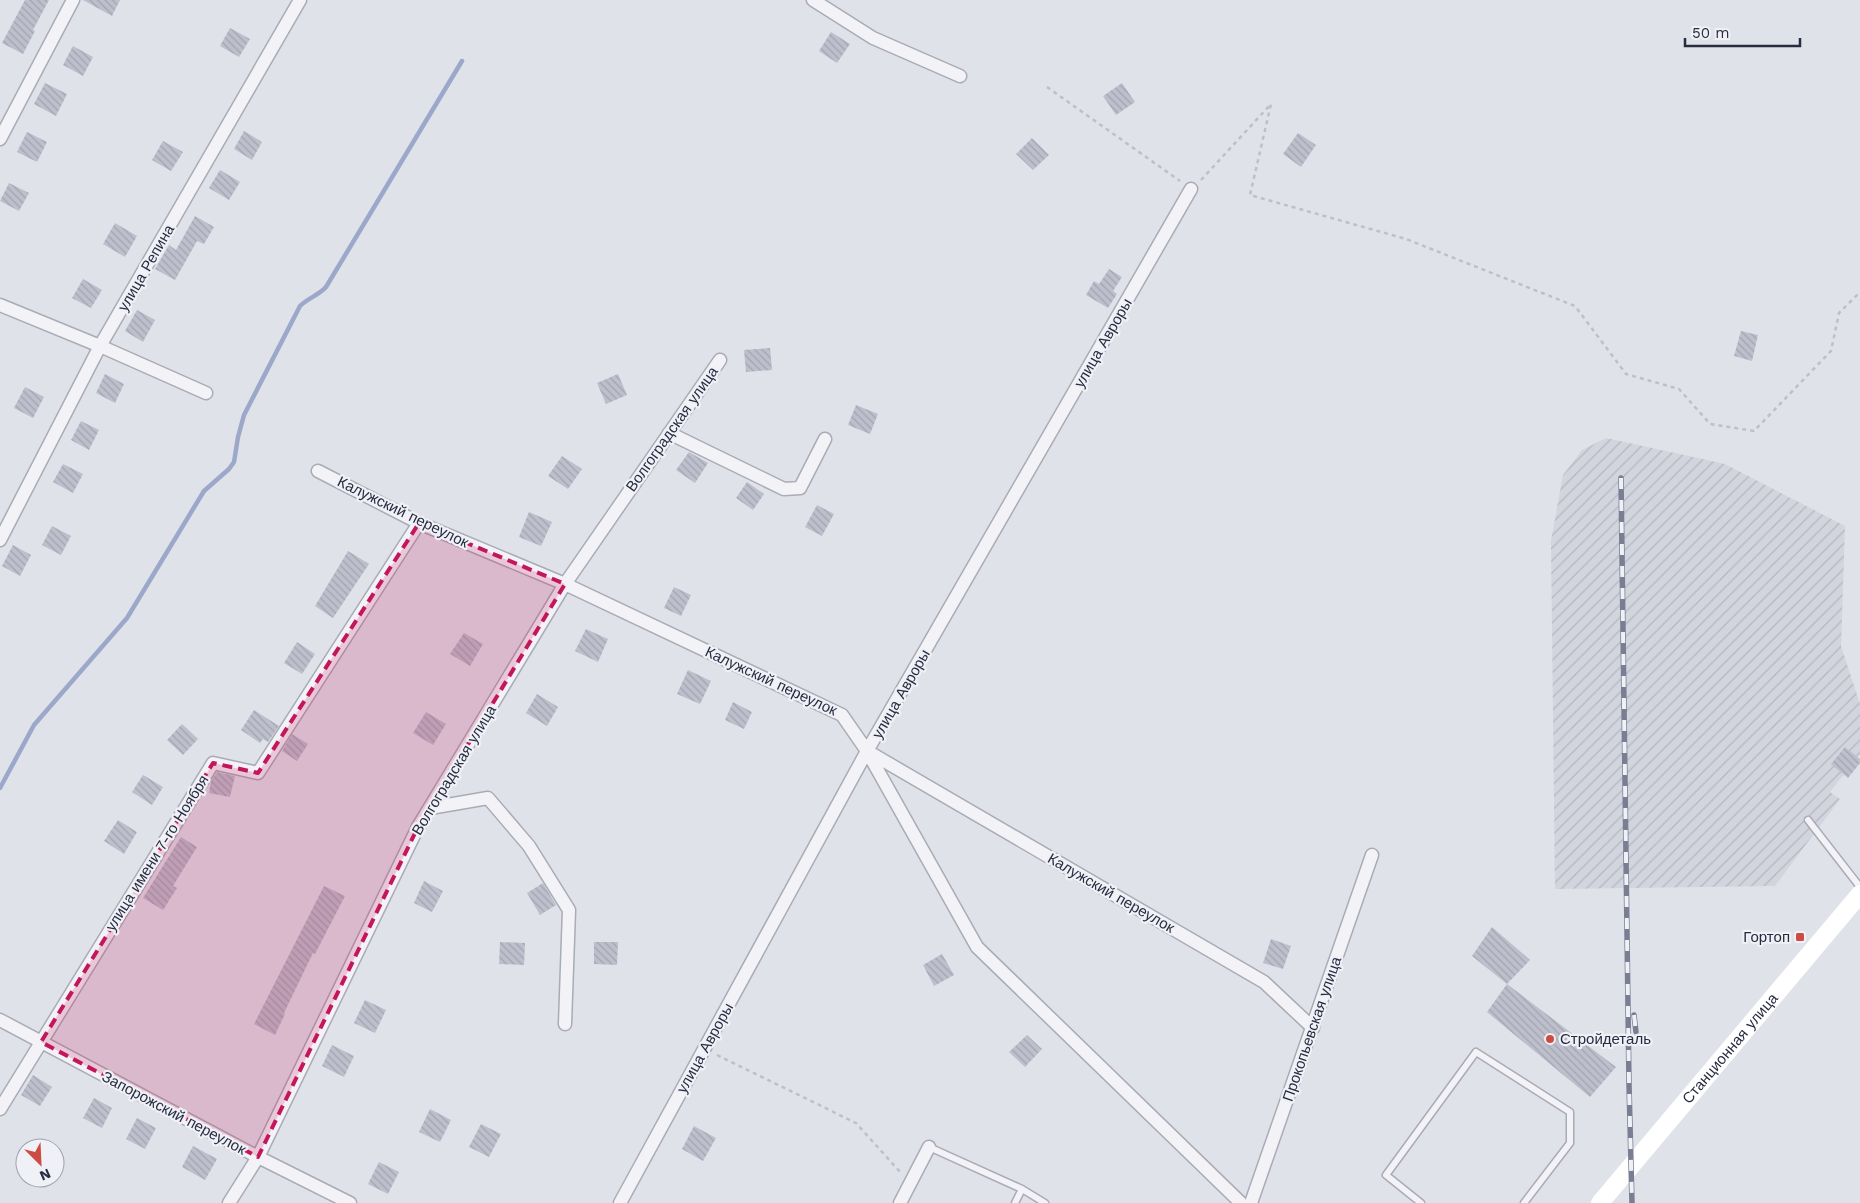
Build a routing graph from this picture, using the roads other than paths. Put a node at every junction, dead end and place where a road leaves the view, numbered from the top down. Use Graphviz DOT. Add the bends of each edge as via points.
graph roads {
  1 [pos="73,0"];
  2 [pos="300,0"];
  3 [pos="813,0"];
  4 [pos="960,76"];
  5 [pos="0,139"];
  6 [pos="1191,189"];
  7 [pos="0,305"];
  8 [pos="100,346"];
  9 [pos="720,360"];
  10 [pos="206,393"];
  11 [pos="669,433"];
  12 [pos="825,439"];
  13 [pos="318,471"];
  14 [pos="419,522"];
  15 [pos="0,540"];
  16 [pos="565,584"];
  17 [pos="868,751"];
  18 [pos="430,808"];
  19 [pos="1808,820"];
  20 [pos="1372,855"];
  21 [pos="1860,887"];
  22 [pos="1860,894"];
  23 [pos="0,1020"];
  24 [pos="565,1024"];
  25 [pos="1313,1028"];
  26 [pos="41,1042"];
  27 [pos="0,1109"];
  28 [pos="929,1147"];
  29 [pos="258,1157"];
  30 [pos="1022,1189"];
  31 [pos="229,1203"];
  32 [pos="350,1203"];
  33 [pos="620,1203"];
  34 [pos="900,1203"];
  35 [pos="1015,1203"];
  36 [pos="1045,1203"];
  37 [pos="1241,1203"];
  38 [pos="1251,1203"];
  39 [pos="1421,1203"];
  40 [pos="1524,1203"];
  41 [pos="1600,1203"];
  1 -- 5 [label="street"];
  2 -- 8 [label="street, улица Репина"];
  3 -- 4 [label="street" via="872,38"];
  6 -- 17 [label="street, улица Авроры"];
  7 -- 8 [label="street"];
  8 -- 10 [label="street"];
  8 -- 15 [label="street, улица Репина"];
  9 -- 11 [label="street, Волгоградская улица"];
  11 -- 12 [label="street" via="784,489 800,488"];
  11 -- 16 [label="street, Волгоградская улица"];
  13 -- 14 [label="street, Калужский переулок"];
  14 -- 16 [label="street, Калужский переулок"];
  14 -- 26 [label="street, улица имени 7-го Ноября" via="258,773 213,763"];
  16 -- 17 [label="street, Калужский переулок" via="842,715"];
  16 -- 18 [label="street, Волгоградская улица"];
  17 -- 25 [label="street, Калужский переулок" via="1264,982"];
  17 -- 33 [label="street, улица Авроры"];
  17 -- 37 [label="street" via="978,947"];
  18 -- 24 [label="street" via="488,798 529,846 569,910"];
  18 -- 29 [label="street, Волгоградская улица"];
  19 -- 21 [label="lane"];
  20 -- 25 [label="street, Прокопьевская улица"];
  22 -- 41 [label="main road, Станционная улица"];
  23 -- 26 [label="street, Запорожский переулок"];
  25 -- 38 [label="street, Прокопьевская улица"];
  26 -- 27 [label="street, улица имени 7-го Ноября"];
  26 -- 29 [label="street, Запорожский переулок"];
  28 -- 30 [label="lane"];
  28 -- 34 [label="street"];
  29 -- 31 [label="street, Волгоградская улица"];
  29 -- 32 [label="street, Запорожский переулок"];
  30 -- 35 [label="lane"];
  30 -- 36 [label="lane"];
  39 -- 40 [label="lane" via="1386,1175 1476,1052 1570,1112 1570,1143"];
}
